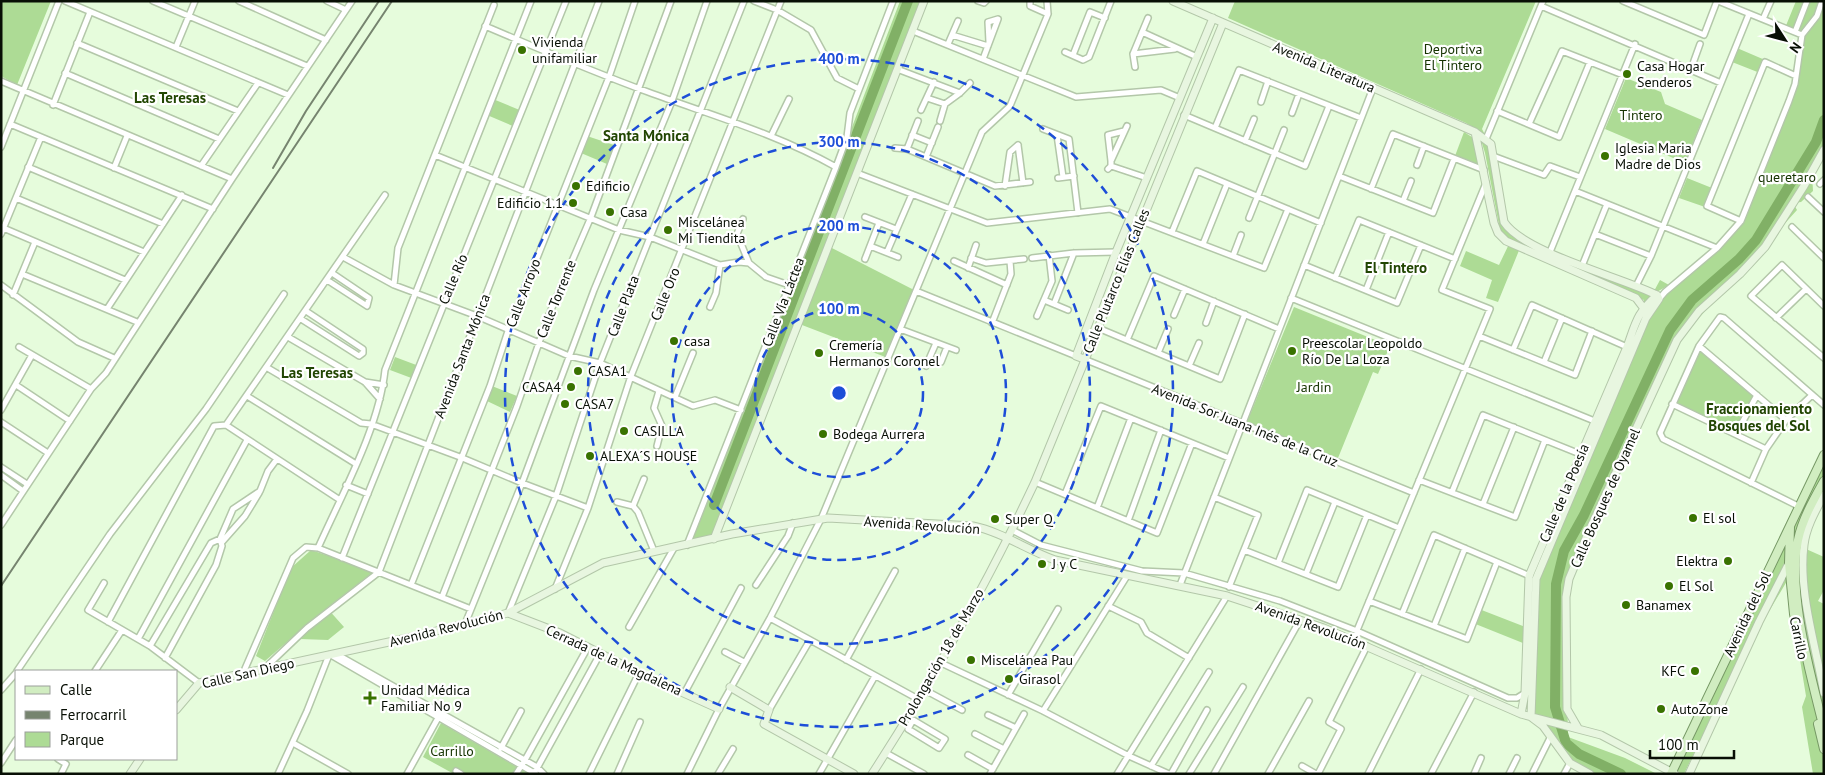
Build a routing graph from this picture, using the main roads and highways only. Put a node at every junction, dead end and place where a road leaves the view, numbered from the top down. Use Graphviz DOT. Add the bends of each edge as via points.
graph roads {
  1 [pos="1824,455"];
  2 [pos="1824,480"];
  3 [pos="1821,493"];
  4 [pos="1790,525"];
  5 [pos="1824,729"];
  6 [pos="1824,749"];
  7 [pos="1672,773"];
  1 -- 4 [label="main road, Avenida del Sol"];
  2 -- 3 [label="main road"];
  3 -- 5 [label="main road" via="1798,539 1796,558 1797,594 1806,654"];
  4 -- 6 [label="main road, Carrillo" via="1789,563 1797,633"];
  4 -- 7 [label="main road, Avenida del Sol"];
}
